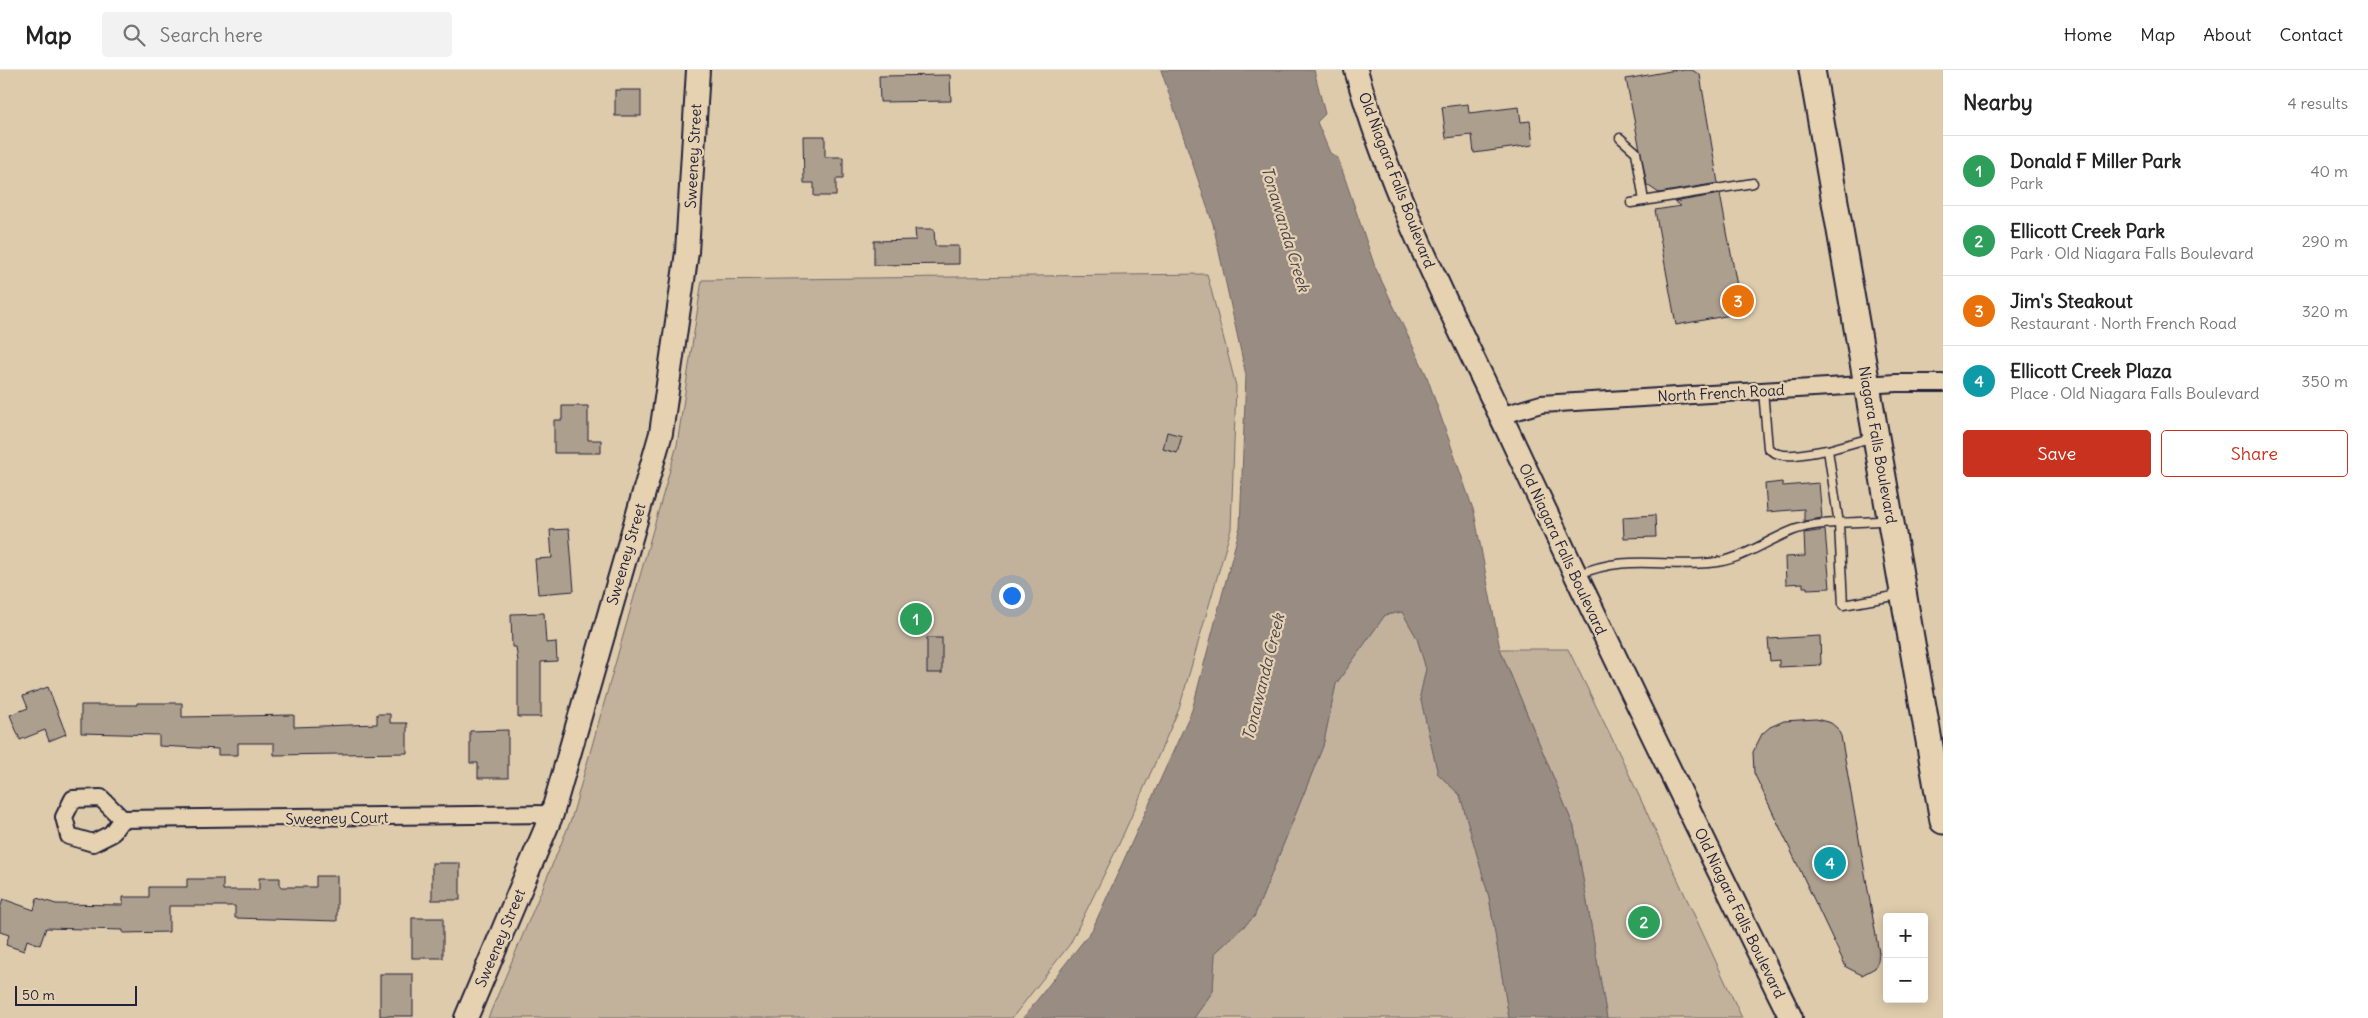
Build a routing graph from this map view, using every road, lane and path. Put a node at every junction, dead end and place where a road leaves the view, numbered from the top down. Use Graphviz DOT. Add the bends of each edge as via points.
graph roads {
  1 [pos="698,70"];
  2 [pos="1356,70"];
  3 [pos="1812,70"];
  4 [pos="1620,138"];
  5 [pos="1753,183"];
  6 [pos="1644,201"];
  7 [pos="1631,203"];
  8 [pos="1943,383"];
  9 [pos="1868,385"];
  10 [pos="1763,391"];
  11 [pos="1500,416"];
  12 [pos="1876,436"];
  13 [pos="1828,450"];
  14 [pos="1891,520"];
  15 [pos="1839,524"];
  16 [pos="1576,576"];
  17 [pos="1904,595"];
  18 [pos="552,814"];
  19 [pos="122,819"];
  20 [pos="1943,821"];
  21 [pos="466,1018"];
  22 [pos="1791,1018"];
  1 -- 18 [label="street, Sweeney Street" via="687,252 661,432"];
  2 -- 11 [label="street, Old Niagara Falls Boulevard" via="1415,232"];
  3 -- 9 [label="main road, Niagara Falls Boulevard"];
  4 -- 6 [label="lane" via="1636,152"];
  5 -- 6 [label="lane"];
  6 -- 7 [label="lane"];
  8 -- 9 [label="street, North French Road"];
  9 -- 10 [label="street, North French Road"];
  9 -- 12 [label="main road, Niagara Falls Boulevard"];
  10 -- 11 [label="street, North French Road" via="1541,404"];
  10 -- 13 [label="lane" via="1768,448 1783,456"];
  11 -- 16 [label="street, Old Niagara Falls Boulevard"];
  12 -- 13 [label="lane"];
  12 -- 14 [label="main road, Niagara Falls Boulevard"];
  13 -- 15 [label="lane"];
  14 -- 15 [label="lane"];
  14 -- 17 [label="main road, Niagara Falls Boulevard"];
  15 -- 16 [label="lane" via="1812,525 1794,530 1734,559 1709,563 1612,563"];
  15 -- 17 [label="lane" via="1843,605"];
  16 -- 22 [label="street, Old Niagara Falls Boulevard"];
  17 -- 20 [label="main road, Niagara Falls Boulevard"];
  18 -- 19 [label="street, Sweeney Court"];
  18 -- 21 [label="street, Sweeney Street"];
}
